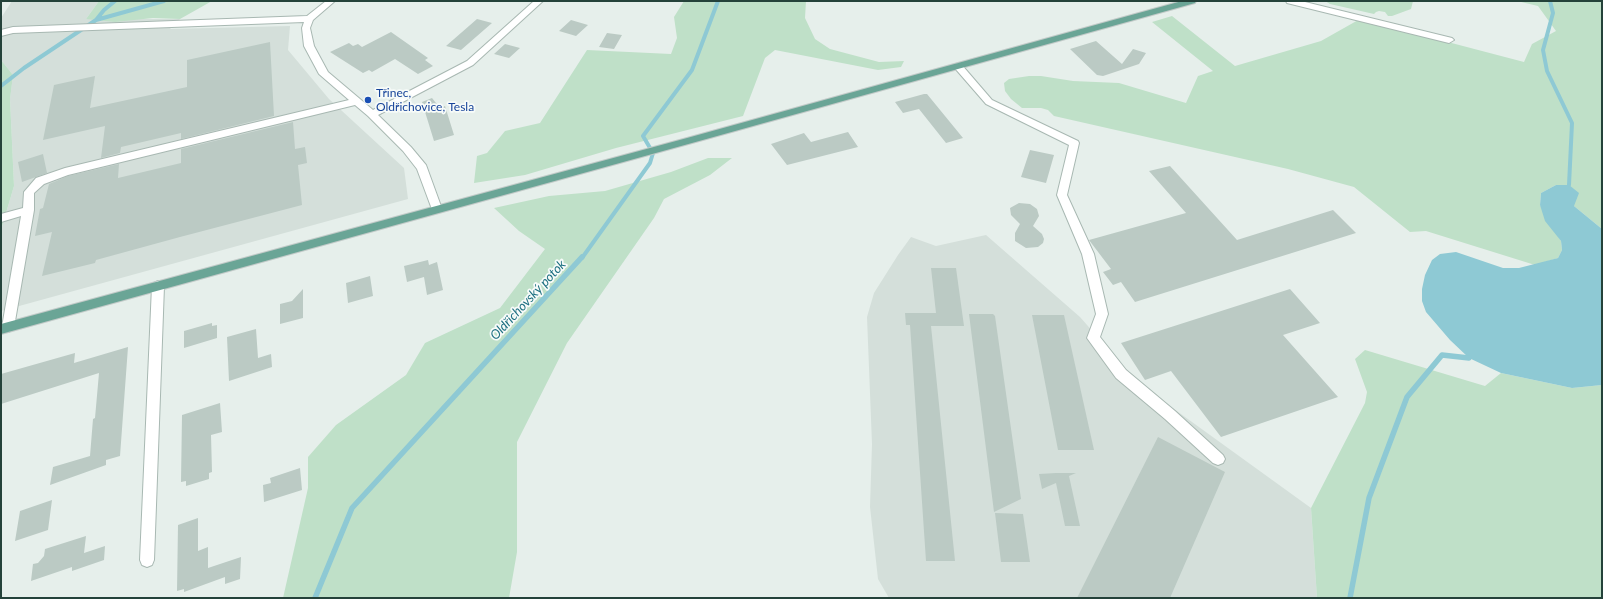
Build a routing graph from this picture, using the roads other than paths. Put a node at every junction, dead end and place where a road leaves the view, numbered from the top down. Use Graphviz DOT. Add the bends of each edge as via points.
graph roads {
  1 [pos="331,1"];
  2 [pos="539,1"];
  3 [pos="1192,1"];
  4 [pos="1290,1"];
  5 [pos="309,19"];
  6 [pos="1,33"];
  7 [pos="1449,40"];
  8 [pos="958,66"];
  9 [pos="357,101"];
  10 [pos="372,114"];
  11 [pos="437,209"];
  12 [pos="28,210"];
  13 [pos="1,218"];
  14 [pos="158,286"];
  15 [pos="5,328"];
  16 [pos="1218,459"];
  17 [pos="147,560"];
  1 -- 5 [label="street"];
  2 -- 10 [label="street" via="470,63"];
  3 -- 8 [label="main road"];
  4 -- 7 [label="street"];
  5 -- 6 [label="street" via="13,30"];
  5 -- 9 [label="street" via="306,28 309,46 324,74"];
  8 -- 11 [label="main road"];
  8 -- 16 [label="street" via="989,102 1074,144 1062,195 1088,254 1102,314 1093,338 1121,374"];
  9 -- 10 [label="street"];
  9 -- 12 [label="street" via="65,172 40,181 29,192"];
  10 -- 11 [label="street" via="422,168"];
  11 -- 14 [label="main road"];
  12 -- 13 [label="street"];
  12 -- 15 [label="street"];
  14 -- 15 [label="main road"];
  14 -- 17 [label="street"];
}
